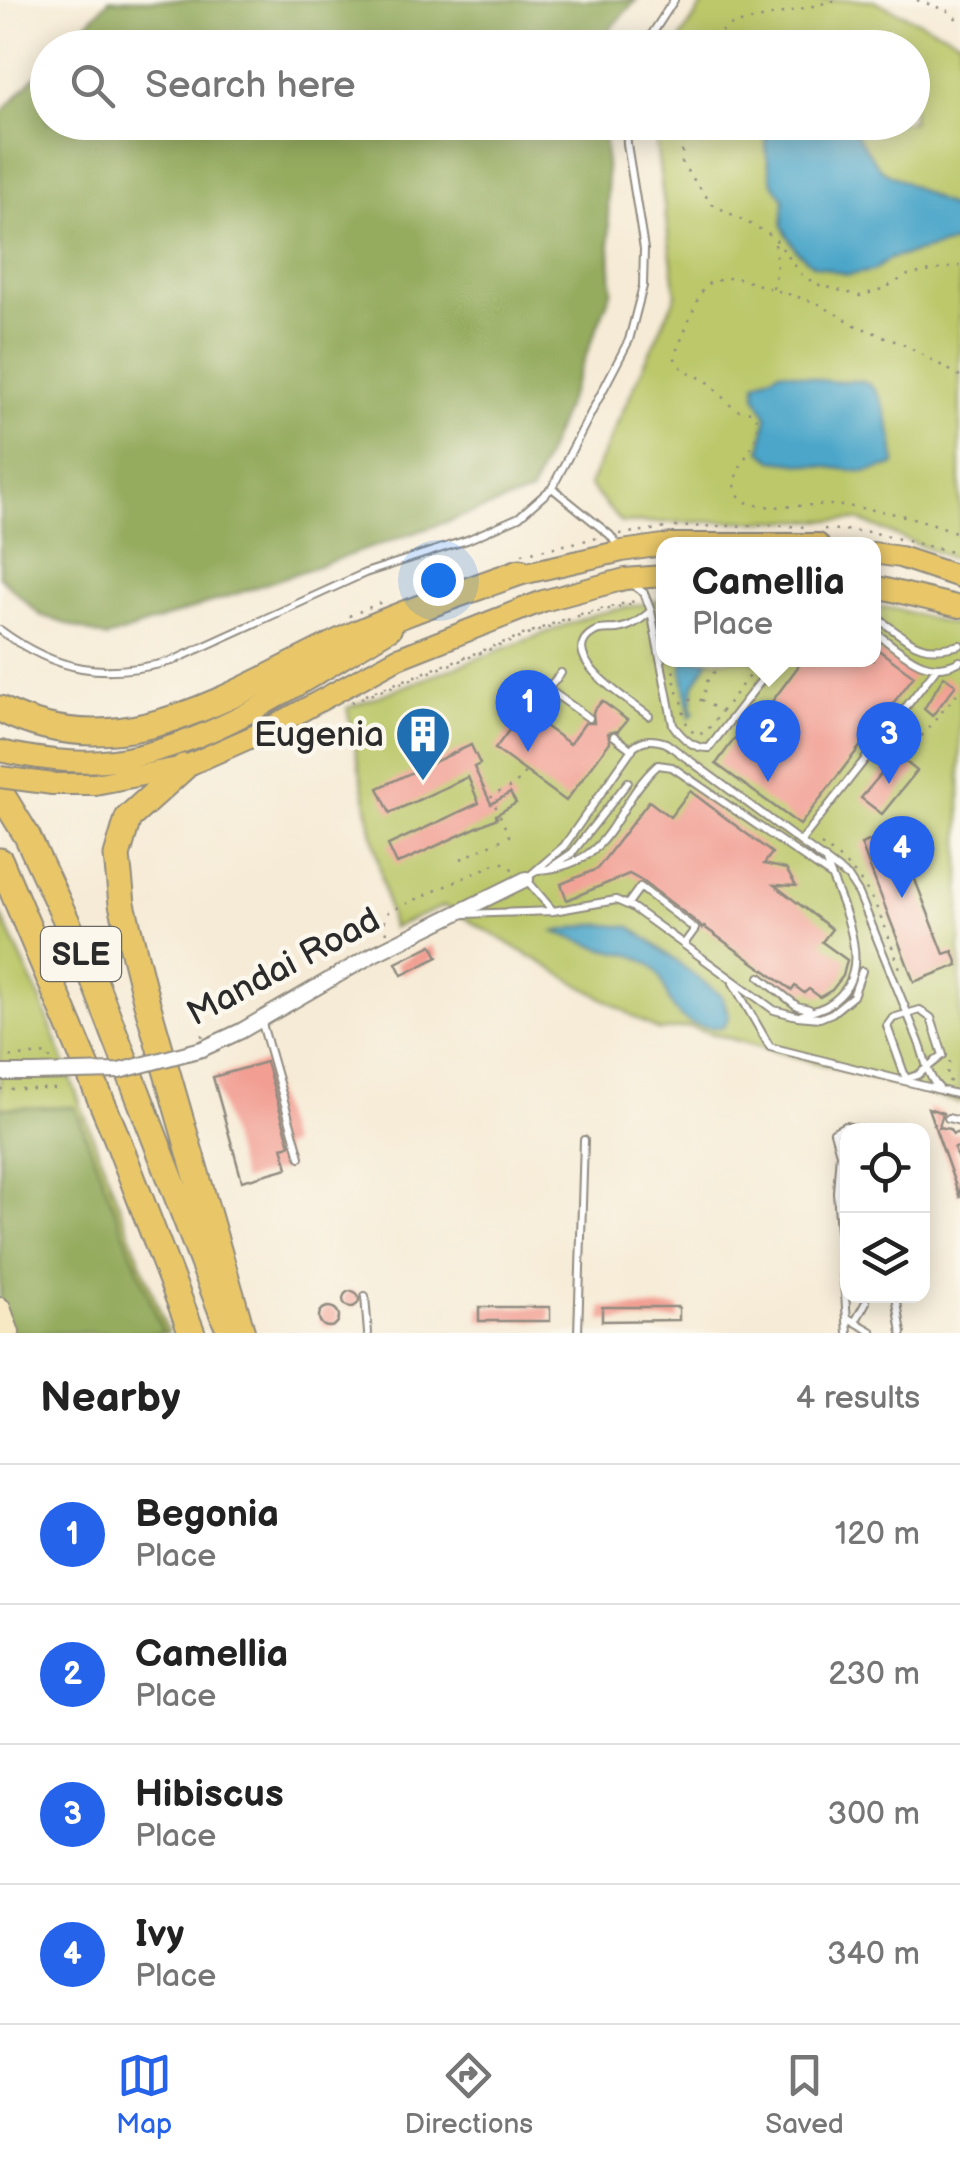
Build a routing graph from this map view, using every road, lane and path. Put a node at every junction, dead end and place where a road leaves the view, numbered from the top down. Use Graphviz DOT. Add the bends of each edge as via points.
graph roads {
  1 [pos="674,0"];
  2 [pos="838,0"];
  3 [pos="917,0"];
  4 [pos="960,22"];
  5 [pos="655,30"];
  6 [pos="724,30"];
  7 [pos="627,140"];
  8 [pos="685,140"];
  9 [pos="773,236"];
  10 [pos="960,266"];
  11 [pos="773,289"];
  12 [pos="960,376"];
  13 [pos="552,488"];
  14 [pos="960,534"];
  15 [pos="656,546"];
  16 [pos="622,551"];
  17 [pos="881,554"];
  18 [pos="520,572"];
  19 [pos="656,577"];
  20 [pos="960,578"];
  21 [pos="616,582"];
  22 [pos="881,588"];
  23 [pos="645,594"];
  24 [pos="960,607"];
  25 [pos="651,610"];
  26 [pos="881,621"];
  27 [pos="0,630"];
  28 [pos="656,636"];
  29 [pos="881,636"];
  30 [pos="960,645"];
  31 [pos="960,661"];
  32 [pos="662,667"];
  33 [pos="673,667"];
  34 [pos="719,667"];
  35 [pos="757,667"];
  36 [pos="772,667"];
  37 [pos="935,670"];
  38 [pos="561,673"];
  39 [pos="548,689"];
  40 [pos="960,690"];
  41 [pos="541,697"];
  42 [pos="353,698"];
  43 [pos="684,700"];
  44 [pos="702,700"];
  45 [pos="347,704"];
  46 [pos="0,709"];
  47 [pos="722,712"];
  48 [pos="650,716"];
  49 [pos="589,718"];
  50 [pos="732,719"];
  51 [pos="901,722"];
  52 [pos="749,732"];
  53 [pos="614,736"];
  54 [pos="632,750"];
  55 [pos="0,751"];
  56 [pos="184,767"];
  57 [pos="526,772"];
  58 [pos="0,777"];
  59 [pos="628,782"];
  60 [pos="0,792"];
  61 [pos="801,842"];
  62 [pos="824,857"];
  63 [pos="461,859"];
  64 [pos="0,860"];
  65 [pos="549,869"];
  66 [pos="527,875"];
  67 [pos="830,875"];
  68 [pos="628,904"];
  69 [pos="553,911"];
  70 [pos="454,914"];
  71 [pos="388,939"];
  72 [pos="684,944"];
  73 [pos="898,962"];
  74 [pos="862,972"];
  75 [pos="760,976"];
  76 [pos="730,977"];
  77 [pos="905,980"];
  78 [pos="815,1010"];
  79 [pos="907,1012"];
  80 [pos="797,1016"];
  81 [pos="261,1019"];
  82 [pos="0,1057"];
  83 [pos="52,1064"];
  84 [pos="927,1066"];
  85 [pos="0,1073"];
  86 [pos="906,1079"];
  87 [pos="942,1091"];
  88 [pos="960,1096"];
  89 [pos="948,1118"];
  90 [pos="960,1120"];
  91 [pos="840,1129"];
  92 [pos="584,1140"];
  93 [pos="840,1153"];
  94 [pos="840,1153"];
  95 [pos="300,1157"];
  96 [pos="840,1220"];
  97 [pos="365,1296"];
  98 [pos="846,1303"];
  99 [pos="865,1303"];
  100 [pos="897,1303"];
  101 [pos="0,1308"];
  102 [pos="846,1317"];
  103 [pos="855,1322"];
  104 [pos="871,1331"];
  105 [pos="9,1333"];
  106 [pos="192,1333"];
  107 [pos="230,1333"];
  108 [pos="242,1333"];
  109 [pos="368,1333"];
  110 [pos="578,1333"];
  111 [pos="848,1333"];
  112 [pos="902,1333"];
  1 -- 5 [label="lane"];
  2 -- 6 [label="path"];
  3 -- 4 [label="path"];
  7 -- 13 [label="lane" via="644,249 643,286 629,340"];
  8 -- 9 [label="path" via="682,164 712,204"];
  9 -- 10 [label="path" via="816,284 860,296 908,276"];
  9 -- 11 [label="path"];
  11 -- 12 [label="path" via="817,303"];
  11 -- 14 [label="path" via="734,276 710,282 674,357 682,370 759,422 736,477 740,497 751,506 830,504"];
  13 -- 16 [label="lane"];
  13 -- 27 [label="lane" via="519,517 484,533 365,573 142,668 75,667 49,660"];
  15 -- 16 [label="main road"];
  16 -- 18 [label="main road"];
  17 -- 20 [label="main road"];
  18 -- 46 [label="highway" via="356,634 187,716 107,732 58,730"];
  18 -- 55 [label="main road" via="398,625 185,741 114,760 41,760"];
  19 -- 21 [label="main road"];
  21 -- 23 [label="lane"];
  21 -- 56 [label="main road" via="543,601 398,658"];
  22 -- 24 [label="main road"];
  23 -- 25 [label="lane"];
  23 -- 42 [label="path"];
  23 -- 45 [label="path" via="638,602 578,616"];
  25 -- 28 [label="lane"];
  25 -- 48 [label="lane" via="633,625 597,629 584,648 595,676"];
  26 -- 30 [label="lane" via="924,650"];
  29 -- 37 [label="lane"];
  31 -- 37 [label="lane"];
  32 -- 50 [label="lane" via="680,735 709,748"];
  33 -- 43 [label="path"];
  34 -- 44 [label="path"];
  35 -- 47 [label="path"];
  36 -- 50 [label="lane"];
  37 -- 61 [label="lane"];
  38 -- 39 [label="lane"];
  39 -- 41 [label="lane"];
  39 -- 49 [label="lane"];
  40 -- 51 [label="path" via="921,737"];
  43 -- 44 [label="path"];
  43 -- 47 [label="path" via="685,720 697,734"];
  44 -- 47 [label="path"];
  47 -- 50 [label="path"];
  50 -- 52 [label="path"];
  53 -- 54 [label="lane"];
  54 -- 61 [label="lane" via="640,741 666,743"];
  54 -- 66 [label="lane" via="564,846"];
  56 -- 58 [label="main road, bridge" via="95,784"];
  56 -- 108 [label="highway" via="128,818 117,856 146,1000"];
  57 -- 63 [label="path" via="491,796 508,836"];
  59 -- 65 [label="lane" via="572,853"];
  60 -- 107 [label="highway, SLE" via="92,978"];
  61 -- 62 [label="lane"];
  62 -- 67 [label="lane"];
  62 -- 79 [label="lane" via="859,894"];
  64 -- 106 [label="highway, SLE"];
  65 -- 66 [label="lane"];
  65 -- 67 [label="lane" via="564,868 599,847 658,765 672,767"];
  66 -- 69 [label="lane"];
  66 -- 70 [label="street, Mandai Road"];
  66 -- 71 [label="path" via="499,862 388,912"];
  67 -- 78 [label="lane" via="854,944 854,974 830,1004"];
  68 -- 69 [label="lane" via="616,900"];
  68 -- 72 [label="lane"];
  68 -- 72 [label="lane" via="640,887 695,929"];
  69 -- 70 [label="lane"];
  70 -- 81 [label="street, Mandai Road"];
  72 -- 76 [label="lane"];
  73 -- 77 [label="path"];
  74 -- 80 [label="lane" via="854,996 832,1013"];
  75 -- 78 [label="lane" via="803,1009"];
  76 -- 80 [label="lane" via="774,1010"];
  76 -- 86 [label="lane" via="770,1047"];
  78 -- 80 [label="lane"];
  79 -- 84 [label="lane"];
  79 -- 84 [label="lane" via="920,1010 931,1018 942,1044 943,1055"];
  79 -- 86 [label="lane" via="887,1026"];
  81 -- 85 [label="street, Mandai Road, bridge" via="202,1049 119,1070"];
  81 -- 95 [label="lane"];
  82 -- 83 [label="path" via="49,1054"];
  84 -- 86 [label="lane"];
  84 -- 87 [label="lane"];
  86 -- 87 [label="lane"];
  87 -- 88 [label="lane"];
  89 -- 90 [label="lane"];
  91 -- 94 [label="lane" via="834,1132"];
  92 -- 110 [label="lane"];
  93 -- 96 [label="lane"];
  97 -- 109 [label="lane"];
  98 -- 102 [label="lane"];
  99 -- 103 [label="lane"];
  100 -- 112 [label="lane"];
  101 -- 105 [label="main road"];
  102 -- 103 [label="lane"];
  102 -- 111 [label="lane"];
  103 -- 104 [label="lane"];
}
